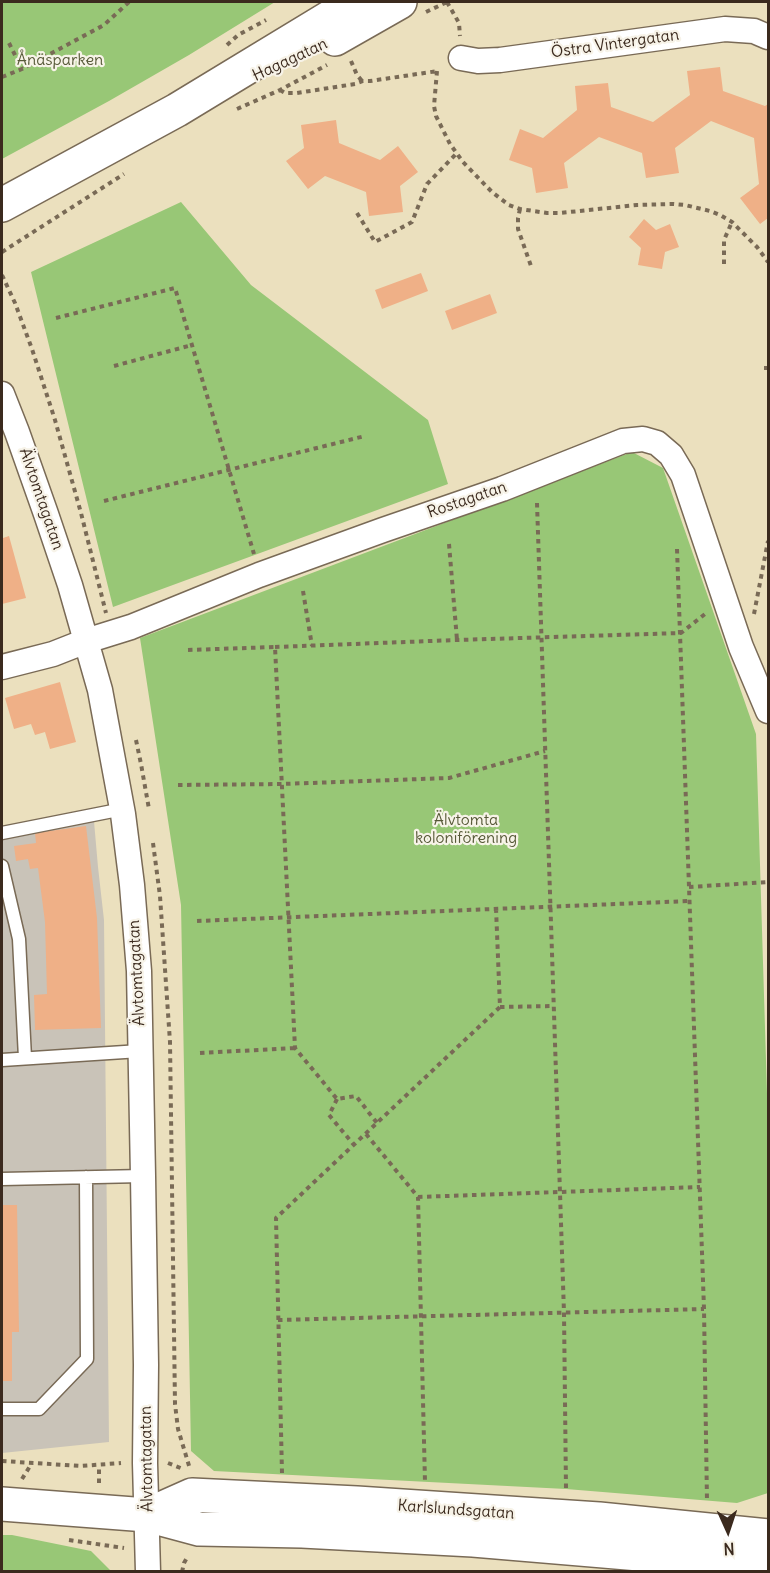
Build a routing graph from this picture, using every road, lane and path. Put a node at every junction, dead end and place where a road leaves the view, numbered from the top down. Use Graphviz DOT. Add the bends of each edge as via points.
graph roads {
  1 [pos="129,2"];
  2 [pos="355,2"];
  3 [pos="447,2"];
  4 [pos="399,6"];
  5 [pos="768,38"];
  6 [pos="9,43"];
  7 [pos="461,58"];
  8 [pos="329,64"];
  9 [pos="22,69"];
  10 [pos="2,77"];
  11 [pos="280,90"];
  12 [pos="177,110"];
  13 [pos="227,114"];
  14 [pos="457,153"];
  15 [pos="132,169"];
  16 [pos="2,205"];
  17 [pos="520,209"];
  18 [pos="357,213"];
  19 [pos="732,222"];
  20 [pos="2,252"];
  21 [pos="768,262"];
  22 [pos="724,264"];
  23 [pos="531,266"];
  24 [pos="2,275"];
  25 [pos="56,318"];
  26 [pos="192,345"];
  27 [pos="114,366"];
  28 [pos="2,394"];
  29 [pos="365,436"];
  30 [pos="229,469"];
  31 [pos="104,501"];
  32 [pos="537,503"];
  33 [pos="768,541"];
  34 [pos="450,544"];
  35 [pos="677,549"];
  36 [pos="259,575"];
  37 [pos="303,591"];
  38 [pos="725,600"];
  39 [pos="736,631"];
  40 [pos="111,633"];
  41 [pos="681,633"];
  42 [pos="541,638"];
  43 [pos="457,640"];
  44 [pos="86,641"];
  45 [pos="312,646"];
  46 [pos="275,647"];
  47 [pos="188,650"];
  48 [pos="2,667"];
  49 [pos="768,711"];
  50 [pos="545,751"];
  51 [pos="282,784"];
  52 [pos="178,785"];
  53 [pos="123,809"];
  54 [pos="2,833"];
  55 [pos="2,866"];
  56 [pos="768,882"];
  57 [pos="690,887"];
  58 [pos="690,901"];
  59 [pos="550,906"];
  60 [pos="496,908"];
  61 [pos="288,916"];
  62 [pos="197,921"];
  63 [pos="553,1006"];
  64 [pos="500,1007"];
  65 [pos="170,1042"];
  66 [pos="295,1048"];
  67 [pos="140,1051"];
  68 [pos="200,1053"];
  69 [pos="25,1058"];
  70 [pos="2,1060"];
  71 [pos="337,1099"];
  72 [pos="377,1123"];
  73 [pos="366,1134"];
  74 [pos="354,1144"];
  75 [pos="143,1176"];
  76 [pos="86,1177"];
  77 [pos="2,1179"];
  78 [pos="700,1187"];
  79 [pos="560,1192"];
  80 [pos="418,1197"];
  81 [pos="704,1309"];
  82 [pos="564,1313"];
  83 [pos="421,1316"];
  84 [pos="278,1320"];
  85 [pos="2,1409"];
  86 [pos="2,1461"];
  87 [pos="32,1463"];
  88 [pos="118,1464"];
  89 [pos="192,1474"];
  90 [pos="282,1480"];
  91 [pos="426,1488"];
  92 [pos="11,1493"];
  93 [pos="566,1499"];
  94 [pos="707,1511"];
  95 [pos="147,1515"];
  96 [pos="768,1536"];
  97 [pos="768,1568"];
  98 [pos="148,1572"];
  1 -- 9 [label="path" via="104,25"];
  2 -- 12 [label="main road, Hagagatan"];
  3 -- 4 [label="path"];
  4 -- 12 [label="main road, Hagagatan" via="282,65"];
  5 -- 7 [label="street, Östra Vintergatan" via="754,32 725,29 500,60"];
  6 -- 9 [label="path"];
  8 -- 11 [label="path"];
  9 -- 10 [label="path"];
  11 -- 13 [label="path"];
  11 -- 14 [label="path" via="297,93 437,71 436,116"];
  12 -- 16 [label="main road, Hagagatan"];
  14 -- 17 [label="path" via="499,198"];
  14 -- 18 [label="path" via="427,184 412,222 375,242"];
  15 -- 20 [label="path"];
  17 -- 19 [label="path" via="560,213 674,204 710,211"];
  17 -- 23 [label="path" via="518,229"];
  19 -- 21 [label="path"];
  19 -- 22 [label="path" via="724,240"];
  24 -- 40 [label="path" via="55,420"];
  25 -- 26 [label="path" via="176,288"];
  26 -- 27 [label="path"];
  26 -- 30 [label="path"];
  28 -- 44 [label="street, Älvtomtagatan" via="46,514"];
  29 -- 30 [label="path"];
  30 -- 31 [label="path"];
  30 -- 36 [label="path"];
  32 -- 42 [label="path"];
  33 -- 39 [label="path" via="750,624"];
  34 -- 43 [label="path"];
  35 -- 41 [label="path"];
  36 -- 38 [label="street, Rostagatan" via="502,489 623,441 643,439 657,443 671,455 683,475"];
  36 -- 40 [label="street, Rostagatan"];
  37 -- 45 [label="path"];
  38 -- 39 [label="street, Rostagatan"];
  38 -- 41 [label="path"];
  39 -- 49 [label="street, Rostagatan"];
  40 -- 44 [label="street, Rostagatan"];
  41 -- 42 [label="path"];
  41 -- 57 [label="path"];
  42 -- 43 [label="path"];
  42 -- 50 [label="path"];
  43 -- 45 [label="path"];
  44 -- 48 [label="street, Rostagatan"];
  44 -- 53 [label="street, Älvtomtagatan" via="100,690"];
  45 -- 46 [label="path"];
  46 -- 47 [label="path"];
  46 -- 51 [label="path"];
  50 -- 51 [label="path" via="450,778"];
  50 -- 59 [label="path"];
  51 -- 52 [label="path"];
  51 -- 61 [label="path"];
  53 -- 54 [label="lane"];
  53 -- 67 [label="street, Älvtomtagatan" via="139,971"];
  55 -- 69 [label="lane" via="19,939"];
  56 -- 57 [label="path"];
  57 -- 58 [label="path"];
  58 -- 59 [label="path"];
  58 -- 78 [label="path"];
  59 -- 60 [label="path"];
  59 -- 63 [label="path"];
  60 -- 61 [label="path"];
  60 -- 64 [label="path"];
  61 -- 62 [label="path"];
  61 -- 66 [label="path"];
  63 -- 64 [label="path"];
  63 -- 79 [label="path"];
  64 -- 72 [label="path"];
  65 -- 89 [label="path" via="175,1404 183,1450"];
  66 -- 68 [label="path"];
  66 -- 71 [label="path"];
  67 -- 69 [label="lane"];
  67 -- 75 [label="street, Älvtomtagatan"];
  69 -- 70 [label="lane"];
  71 -- 72 [label="path" via="356,1096"];
  71 -- 74 [label="path" via="329,1115"];
  72 -- 73 [label="path"];
  73 -- 74 [label="path"];
  73 -- 80 [label="path"];
  74 -- 84 [label="path" via="276,1218"];
  75 -- 76 [label="lane"];
  75 -- 95 [label="street, Älvtomtagatan"];
  76 -- 77 [label="lane"];
  76 -- 85 [label="lane" via="87,1359 39,1409"];
  78 -- 79 [label="path"];
  78 -- 81 [label="path"];
  79 -- 80 [label="path"];
  79 -- 82 [label="path"];
  80 -- 83 [label="path"];
  81 -- 82 [label="path"];
  81 -- 94 [label="path"];
  82 -- 83 [label="path"];
  82 -- 93 [label="path"];
  83 -- 84 [label="path"];
  83 -- 91 [label="path"];
  84 -- 90 [label="path"];
  86 -- 87 [label="path"];
  87 -- 88 [label="path"];
  87 -- 92 [label="path"];
  92 -- 95 [label="main road, Karlslundsgatan"];
  95 -- 96 [label="main road, Karlslundsgatan" via="192,1495 598,1519"];
  95 -- 97 [label="main road, Karlslundsgatan" via="199,1529 473,1540"];
  95 -- 98 [label="street, Älvtomtagatan"];
}
